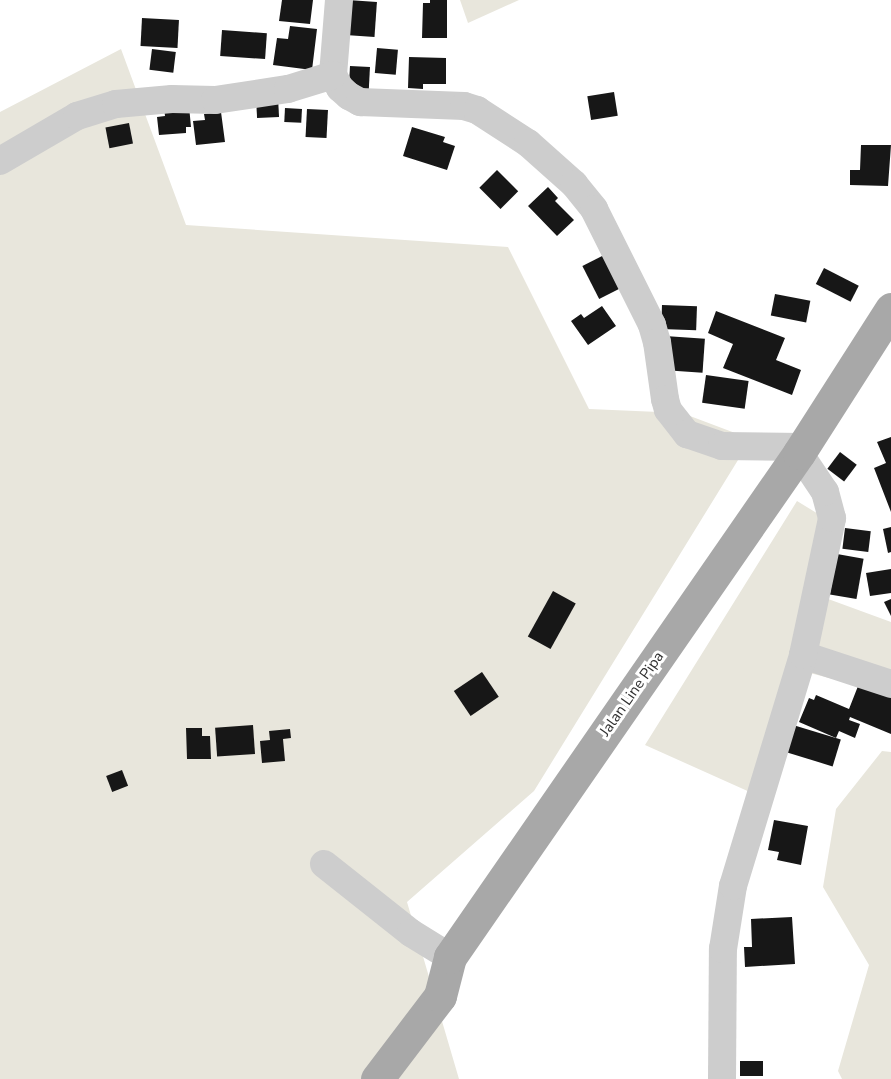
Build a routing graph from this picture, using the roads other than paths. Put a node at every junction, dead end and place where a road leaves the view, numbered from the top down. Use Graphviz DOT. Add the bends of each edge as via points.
graph roads {
  1 [pos="339,0"];
  2 [pos="333,75"];
  3 [pos="0,161"];
  4 [pos="891,309"];
  5 [pos="801,450"];
  6 [pos="803,656"];
  7 [pos="891,684"];
  8 [pos="324,864"];
  9 [pos="450,957"];
  10 [pos="377,1079"];
  11 [pos="722,1079"];
  1 -- 2 [label="street"];
  2 -- 3 [label="street" via="288,89 215,100 116,104 77,116"];
  2 -- 5 [label="street" via="340,88 360,102 464,106 477,110 528,143 574,184 594,209 652,325 668,410 687,434 722,446"];
  4 -- 5 [label="main road, Jalan Line Pipa"];
  5 -- 6 [label="street" via="825,492 832,518"];
  5 -- 9 [label="main road, Jalan Line Pipa"];
  6 -- 7 [label="street"];
  6 -- 11 [label="street" via="733,886 723,949"];
  8 -- 9 [label="street" via="411,933"];
  9 -- 10 [label="main road, Jalan Line Pipa" via="440,996"];
}
